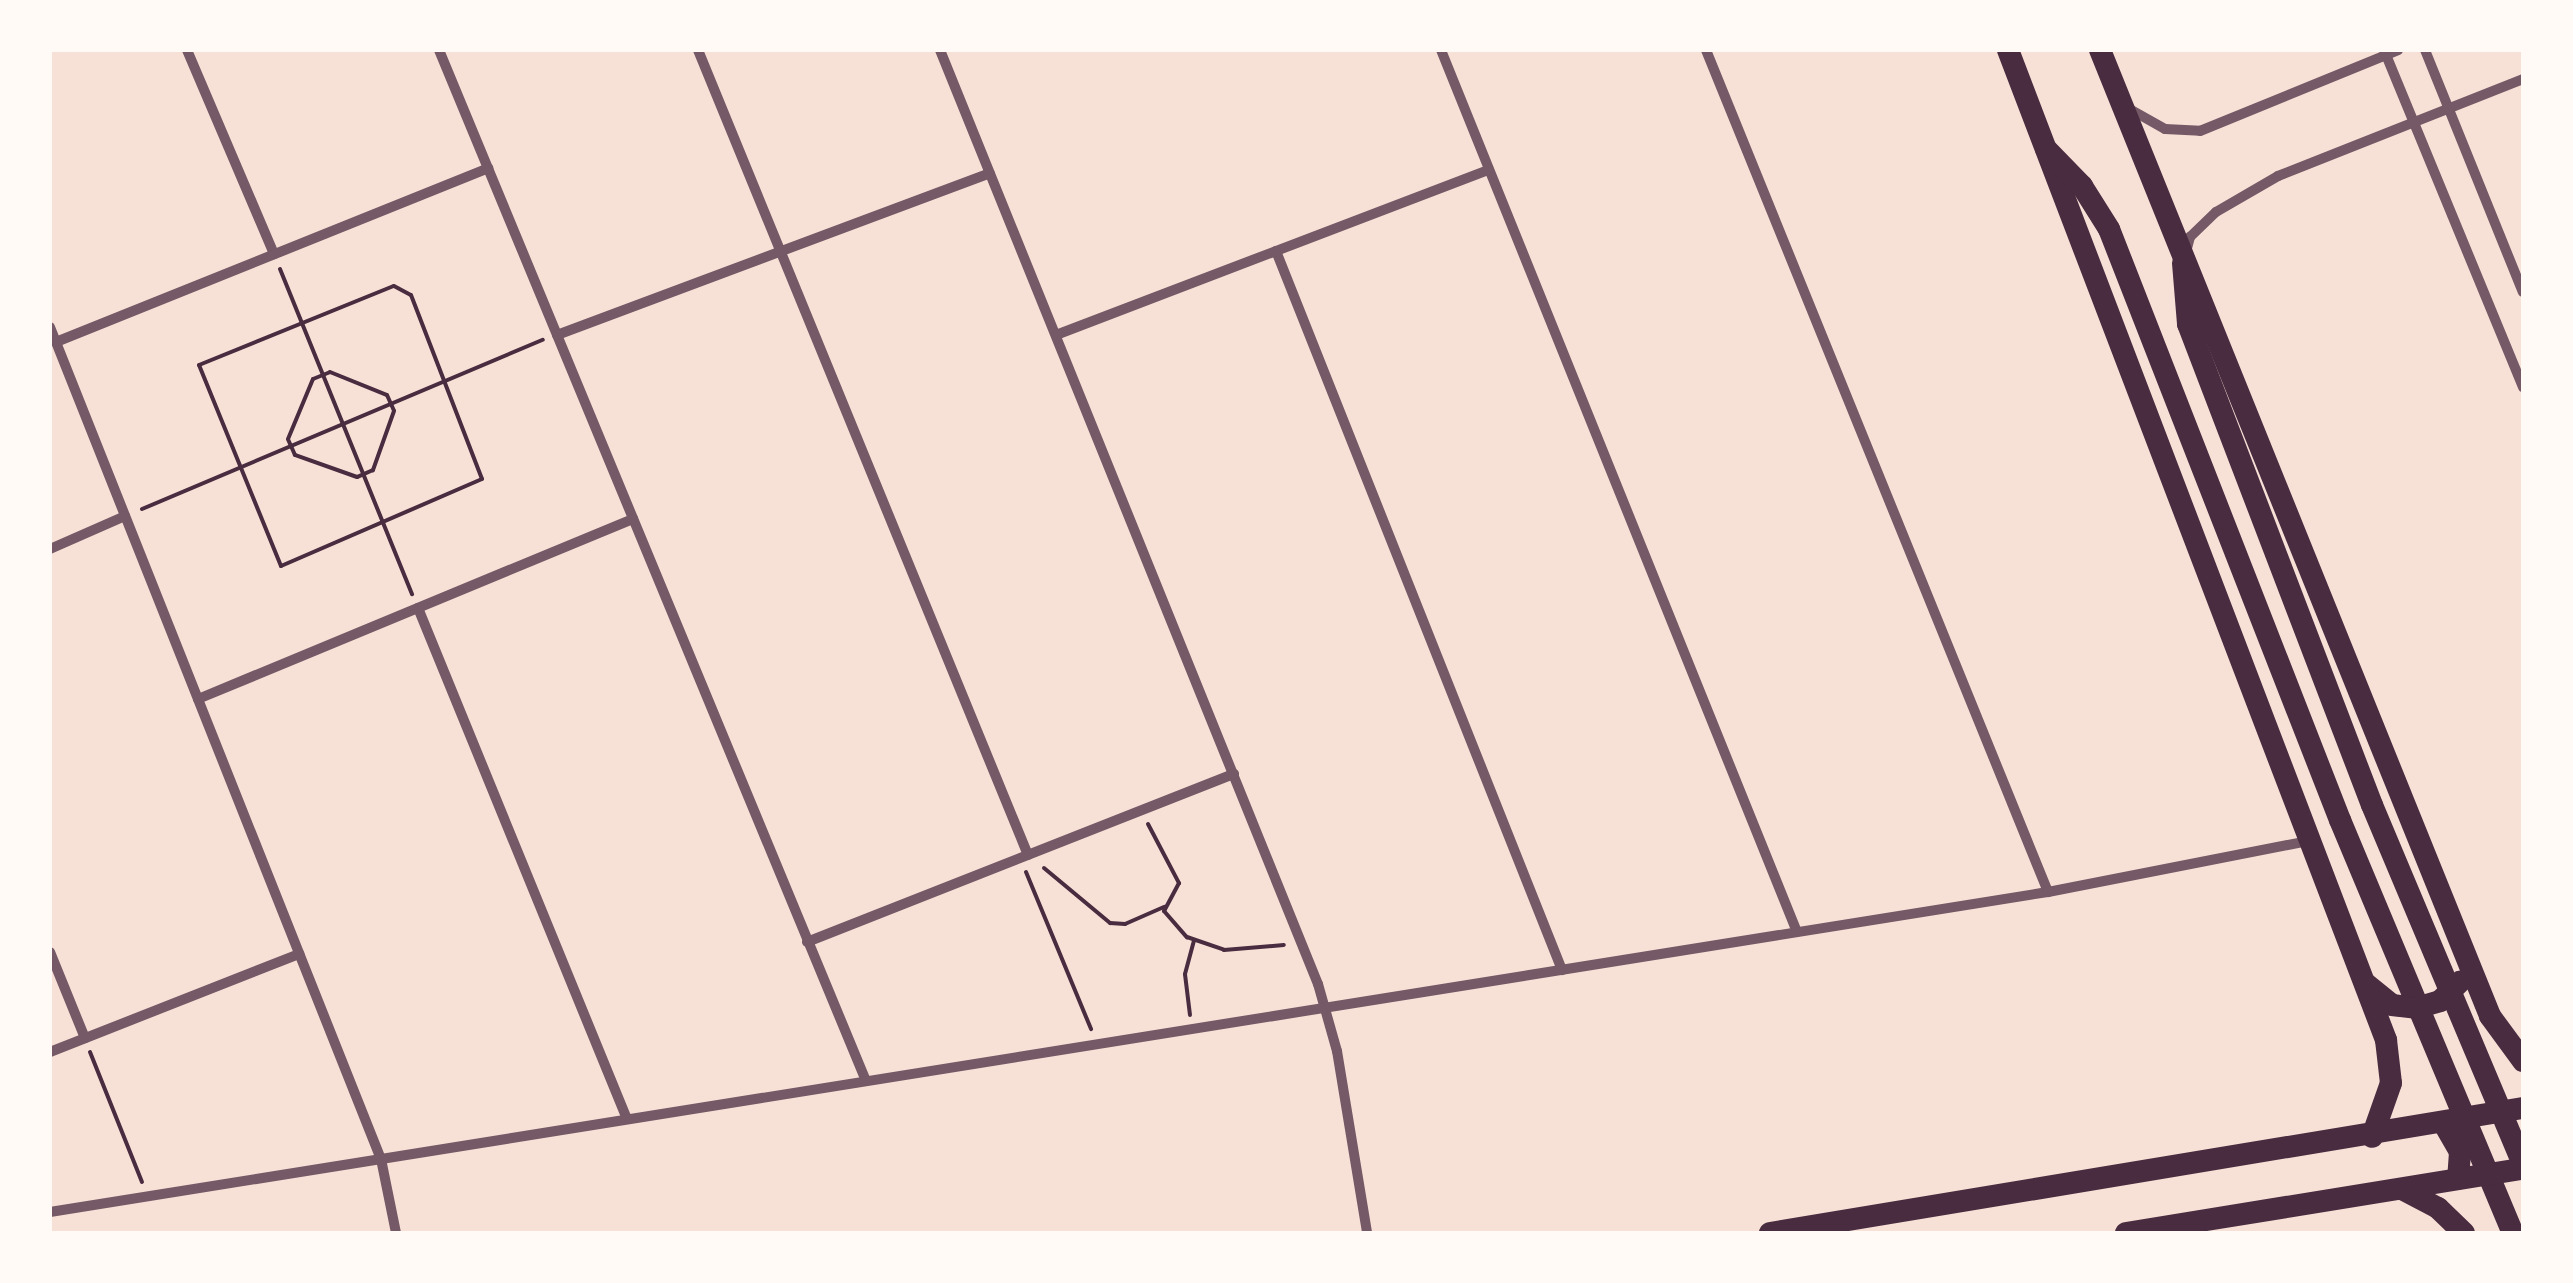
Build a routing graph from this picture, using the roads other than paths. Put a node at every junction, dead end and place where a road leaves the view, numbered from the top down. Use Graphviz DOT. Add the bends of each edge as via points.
graph roads {
  1 [pos="186,50"];
  2 [pos="440,50"];
  3 [pos="698,50"];
  4 [pos="940,50"];
  5 [pos="1441,50"];
  6 [pos="1706,50"];
  7 [pos="2008,50"];
  8 [pos="2100,50"];
  9 [pos="2398,50"];
  10 [pos="2426,50"];
  11 [pos="2385,53"];
  12 [pos="2523,79"];
  13 [pos="2124,105"];
  14 [pos="2448,107"];
  15 [pos="2412,121"];
  16 [pos="2046,149"];
  17 [pos="488,168"];
  18 [pos="1489,170"];
  19 [pos="990,173"];
  20 [pos="780,250"];
  21 [pos="1276,251"];
  22 [pos="274,254"];
  23 [pos="2184,257"];
  24 [pos="2523,292"];
  25 [pos="50,327"];
  26 [pos="557,334"];
  27 [pos="1056,335"];
  28 [pos="56,342"];
  29 [pos="2523,388"];
  30 [pos="125,516"];
  31 [pos="633,519"];
  32 [pos="50,549"];
  33 [pos="418,608"];
  34 [pos="198,699"];
  35 [pos="1234,774"];
  36 [pos="2310,841"];
  37 [pos="1024,856"];
  38 [pos="2048,892"];
  39 [pos="1797,932"];
  40 [pos="807,942"];
  41 [pos="50,952"];
  42 [pos="299,954"];
  43 [pos="2468,961"];
  44 [pos="1562,970"];
  45 [pos="2363,980"];
  46 [pos="1326,1008"];
  47 [pos="85,1038"];
  48 [pos="50,1052"];
  49 [pos="2523,1061"];
  50 [pos="866,1081"];
  51 [pos="2523,1109"];
  52 [pos="627,1120"];
  53 [pos="2444,1124"];
  54 [pos="2372,1137"];
  55 [pos="380,1159"];
  56 [pos="2523,1163"];
  57 [pos="2458,1179"];
  58 [pos="2402,1189"];
  59 [pos="50,1212"];
  60 [pos="396,1233"];
  61 [pos="1367,1233"];
  62 [pos="1770,1233"];
  63 [pos="2126,1233"];
  64 [pos="2464,1233"];
  65 [pos="2513,1233"];
  1 -- 22 [label="street"];
  2 -- 17 [label="street"];
  3 -- 20 [label="street"];
  4 -- 19 [label="street"];
  5 -- 18 [label="street"];
  6 -- 38 [label="street"];
  7 -- 16 [label="main road"];
  8 -- 13 [label="main road"];
  9 -- 11 [label="street"];
  10 -- 14 [label="street"];
  11 -- 13 [label="street" via="2200,131 2165,129"];
  11 -- 15 [label="street"];
  12 -- 14 [label="street"];
  13 -- 23 [label="main road"];
  14 -- 15 [label="street"];
  14 -- 24 [label="street"];
  15 -- 23 [label="street" via="2247,192 2190,237"];
  15 -- 29 [label="street"];
  16 -- 36 [label="main road"];
  16 -- 65 [label="main road" via="2082,186 2109,230 2340,820"];
  17 -- 22 [label="street"];
  17 -- 26 [label="street"];
  18 -- 21 [label="street"];
  18 -- 39 [label="street"];
  19 -- 20 [label="street"];
  19 -- 27 [label="street"];
  20 -- 26 [label="street"];
  20 -- 37 [label="street"];
  21 -- 27 [label="street"];
  21 -- 44 [label="street"];
  22 -- 28 [label="street"];
  23 -- 43 [label="main road"];
  23 -- 56 [label="main road" via="2180,286 2188,324 2372,805"];
  25 -- 28 [label="street"];
  26 -- 31 [label="street"];
  27 -- 35 [label="street"];
  28 -- 30 [label="street"];
  30 -- 32 [label="street"];
  30 -- 34 [label="street"];
  31 -- 33 [label="street"];
  31 -- 40 [label="street"];
  33 -- 34 [label="street"];
  33 -- 52 [label="street"];
  34 -- 42 [label="street"];
  35 -- 37 [label="street"];
  35 -- 46 [label="street"];
  36 -- 38 [label="street"];
  36 -- 45 [label="main road"];
  37 -- 40 [label="street"];
  38 -- 39 [label="street"];
  39 -- 44 [label="street"];
  40 -- 50 [label="street"];
  41 -- 47 [label="street"];
  42 -- 47 [label="street"];
  42 -- 55 [label="street"];
  43 -- 45 [label="main road" via="2451,994 2429,1006 2392,1005"];
  43 -- 49 [label="main road" via="2500,1033"];
  44 -- 46 [label="street"];
  45 -- 54 [label="main road" via="2392,1069 2388,1102"];
  46 -- 50 [label="street"];
  46 -- 61 [label="street"];
  47 -- 48 [label="street"];
  50 -- 52 [label="street"];
  51 -- 53 [label="main road"];
  51 -- 56 [label="main road" via="2514,1131"];
  52 -- 55 [label="street"];
  53 -- 54 [label="main road"];
  53 -- 57 [label="main road" via="2460,1152"];
  54 -- 62 [label="main road"];
  55 -- 59 [label="street"];
  55 -- 60 [label="street"];
  56 -- 57 [label="main road"];
  57 -- 58 [label="main road"];
  58 -- 63 [label="main road"];
  58 -- 64 [label="main road" via="2438,1208"];
}
